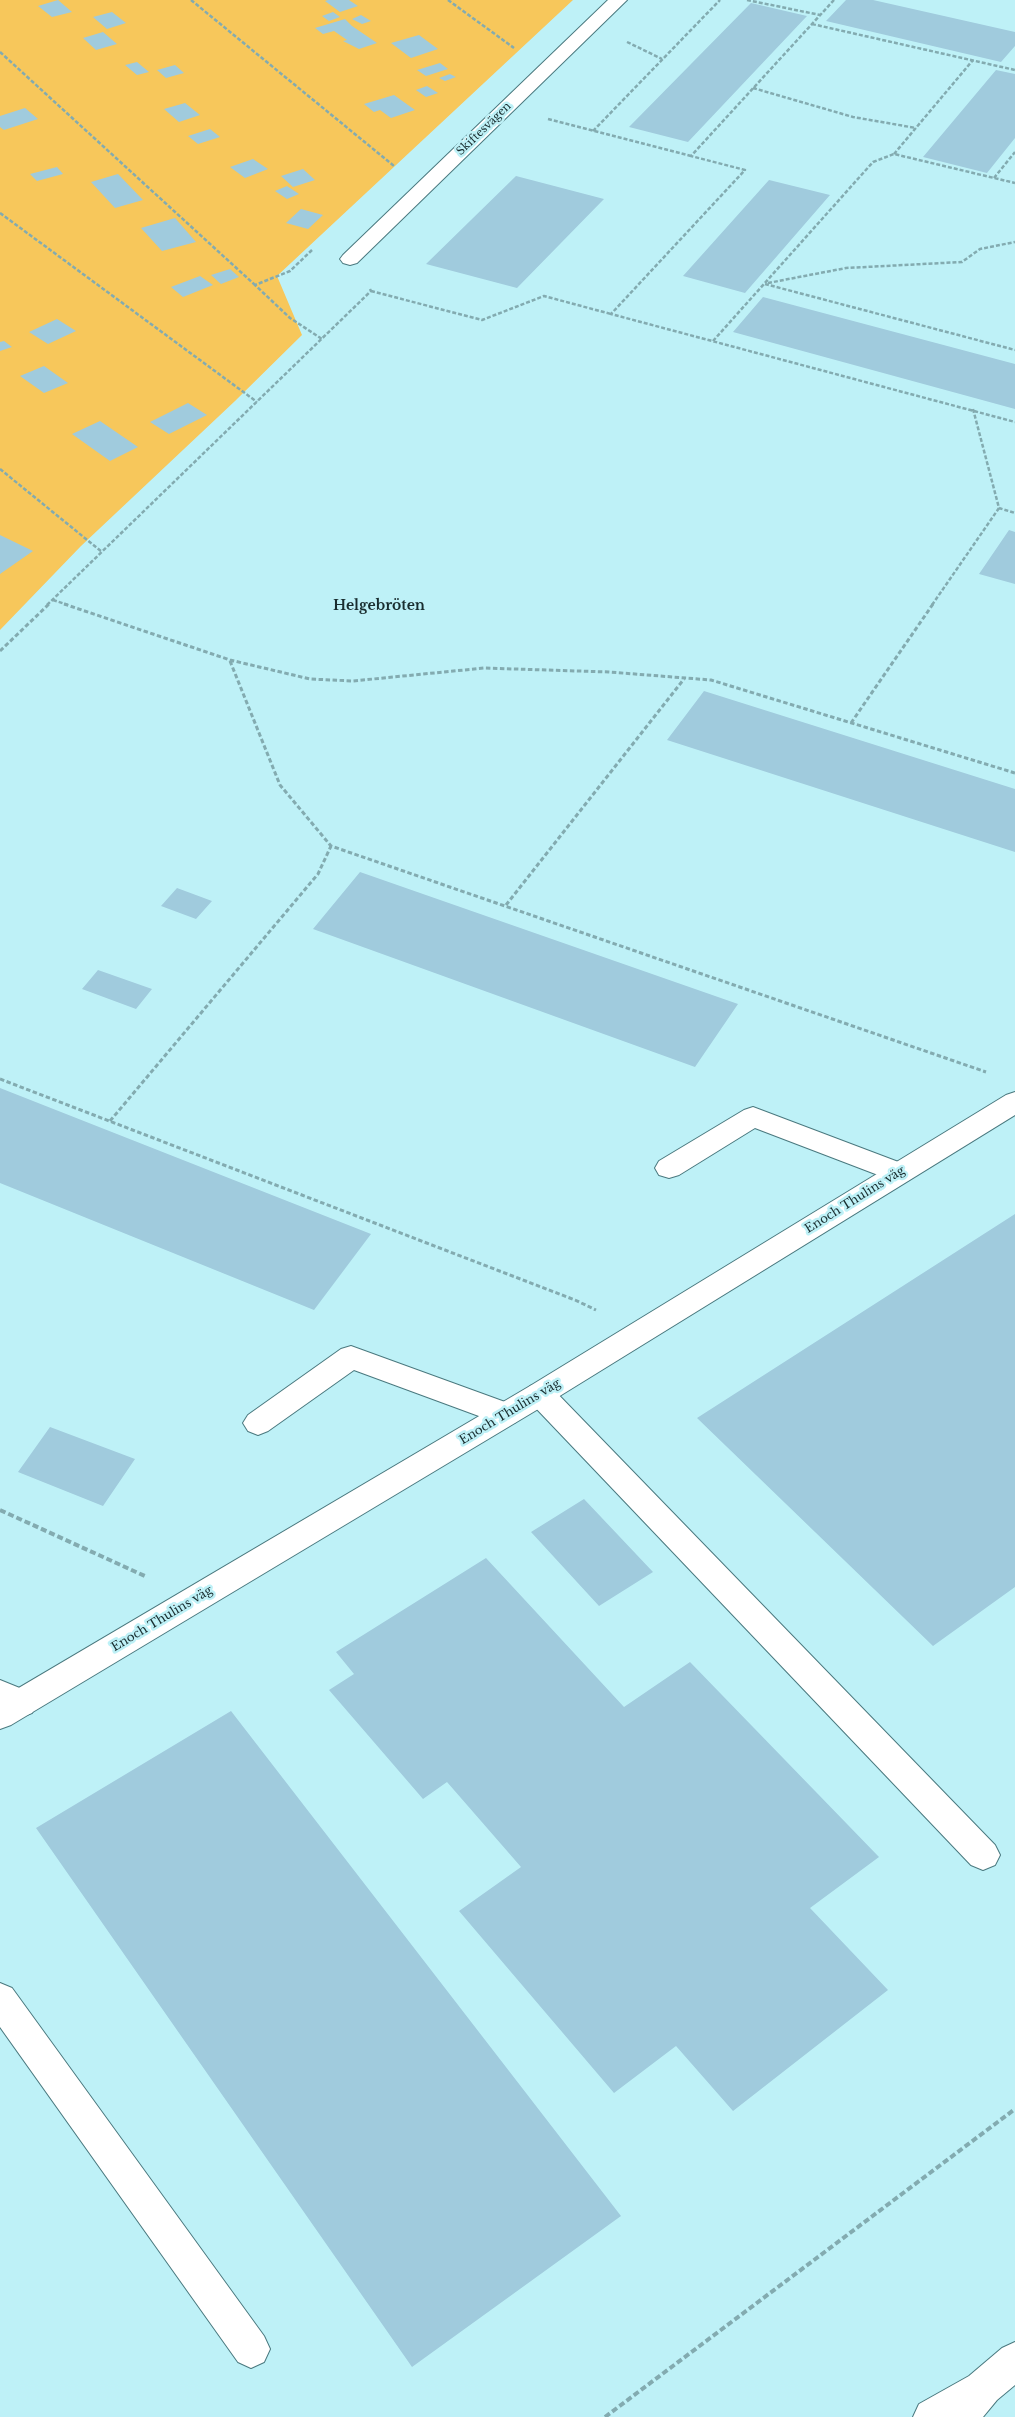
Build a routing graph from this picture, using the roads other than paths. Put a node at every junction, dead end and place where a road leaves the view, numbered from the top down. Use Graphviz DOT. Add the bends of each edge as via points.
graph roads {
  1 [pos="618,0"];
  2 [pos="350,259"];
  3 [pos="1015,1102"];
  4 [pos="669,1168"];
  5 [pos="899,1173"];
  6 [pos="540,1394"];
  7 [pos="506,1414"];
  8 [pos="258,1423"];
  9 [pos="7,1704"];
  10 [pos="983,1855"];
  11 [pos="0,1999"];
  12 [pos="251,2348"];
  13 [pos="1015,2361"];
  14 [pos="984,2387"];
  15 [pos="932,2417"];
  16 [pos="958,2417"];
  1 -- 2 [label="street, Skiftesvägen"];
  3 -- 5 [label="street, Enoch Thulins väg"];
  4 -- 5 [label="street" via="753,1116"];
  5 -- 6 [label="street, Enoch Thulins väg"];
  6 -- 7 [label="street, Enoch Thulins väg"];
  6 -- 10 [label="street"];
  7 -- 8 [label="street" via="351,1357"];
  7 -- 9 [label="street, Enoch Thulins väg" via="192,1602"];
  11 -- 12 [label="street"];
  13 -- 14 [label="street"];
  14 -- 15 [label="street"];
  14 -- 16 [label="street"];
}
